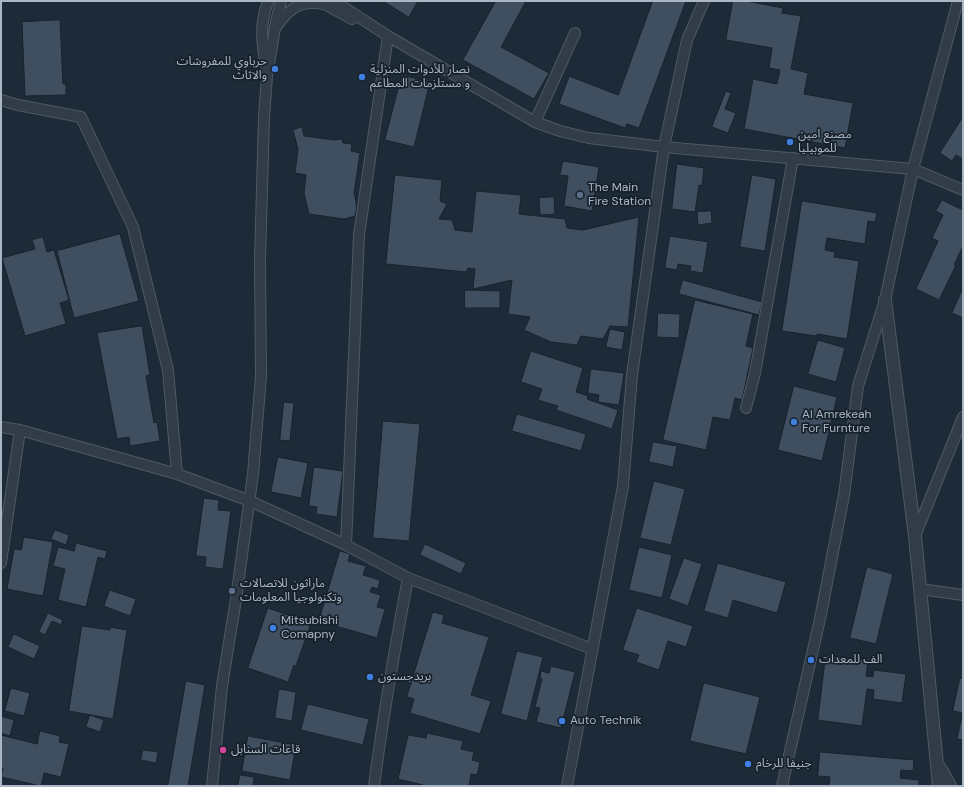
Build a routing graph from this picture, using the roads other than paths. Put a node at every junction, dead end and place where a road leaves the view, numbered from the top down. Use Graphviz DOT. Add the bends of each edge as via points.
graph roads {
  1 [pos="264,1"];
  2 [pos="268,1"];
  3 [pos="281,1"];
  4 [pos="704,1"];
  5 [pos="958,1"];
  6 [pos="325,2"];
  7 [pos="264,14"];
  8 [pos="275,29"];
  9 [pos="575,33"];
  10 [pos="388,36"];
  11 [pos="267,76"];
  12 [pos="1,100"];
  13 [pos="535,122"];
  14 [pos="664,147"];
  15 [pos="793,158"];
  16 [pos="913,169"];
  17 [pos="963,190"];
  18 [pos="885,300"];
  19 [pos="746,408"];
  20 [pos="963,417"];
  21 [pos="1,427"];
  22 [pos="20,430"];
  23 [pos="177,474"];
  24 [pos="250,501"];
  25 [pos="915,536"];
  26 [pos="346,545"];
  27 [pos="1,563"];
  28 [pos="408,578"];
  29 [pos="920,589"];
  30 [pos="963,595"];
  31 [pos="592,649"];
  32 [pos="937,763"];
  33 [pos="212,786"];
  34 [pos="374,786"];
  35 [pos="567,786"];
  36 [pos="782,786"];
  37 [pos="939,786"];
  38 [pos="950,786"];
  1 -- 7 [label="street"];
  2 -- 7 [label="street"];
  3 -- 8 [label="street"];
  4 -- 14 [label="street" via="687,40"];
  5 -- 16 [label="street"];
  6 -- 8 [label="street" via="307,2 294,8"];
  6 -- 10 [label="street" via="337,12"];
  7 -- 11 [label="street" via="261,41"];
  8 -- 11 [label="street"];
  9 -- 13 [label="street"];
  10 -- 13 [label="street"];
  10 -- 26 [label="street" via="359,235"];
  11 -- 24 [label="street" via="260,260 262,376"];
  12 -- 23 [label="street" via="81,117 134,227 168,370"];
  13 -- 14 [label="street" via="589,138"];
  14 -- 15 [label="street"];
  14 -- 31 [label="street" via="632,376 623,486"];
  15 -- 16 [label="street"];
  15 -- 19 [label="street" via="755,373"];
  16 -- 17 [label="street"];
  16 -- 18 [label="street"];
  18 -- 25 [label="street"];
  18 -- 36 [label="street" via="858,386 844,495 820,619"];
  20 -- 25 [label="street"];
  21 -- 22 [label="street"];
  22 -- 23 [label="street"];
  22 -- 27 [label="street"];
  23 -- 24 [label="street"];
  24 -- 26 [label="street"];
  24 -- 33 [label="street" via="222,686"];
  25 -- 29 [label="street"];
  26 -- 28 [label="street"];
  28 -- 31 [label="street"];
  28 -- 34 [label="street" via="396,638"];
  29 -- 30 [label="street"];
  29 -- 32 [label="street"];
  31 -- 35 [label="street"];
  32 -- 37 [label="street"];
  32 -- 38 [label="street"];
}
